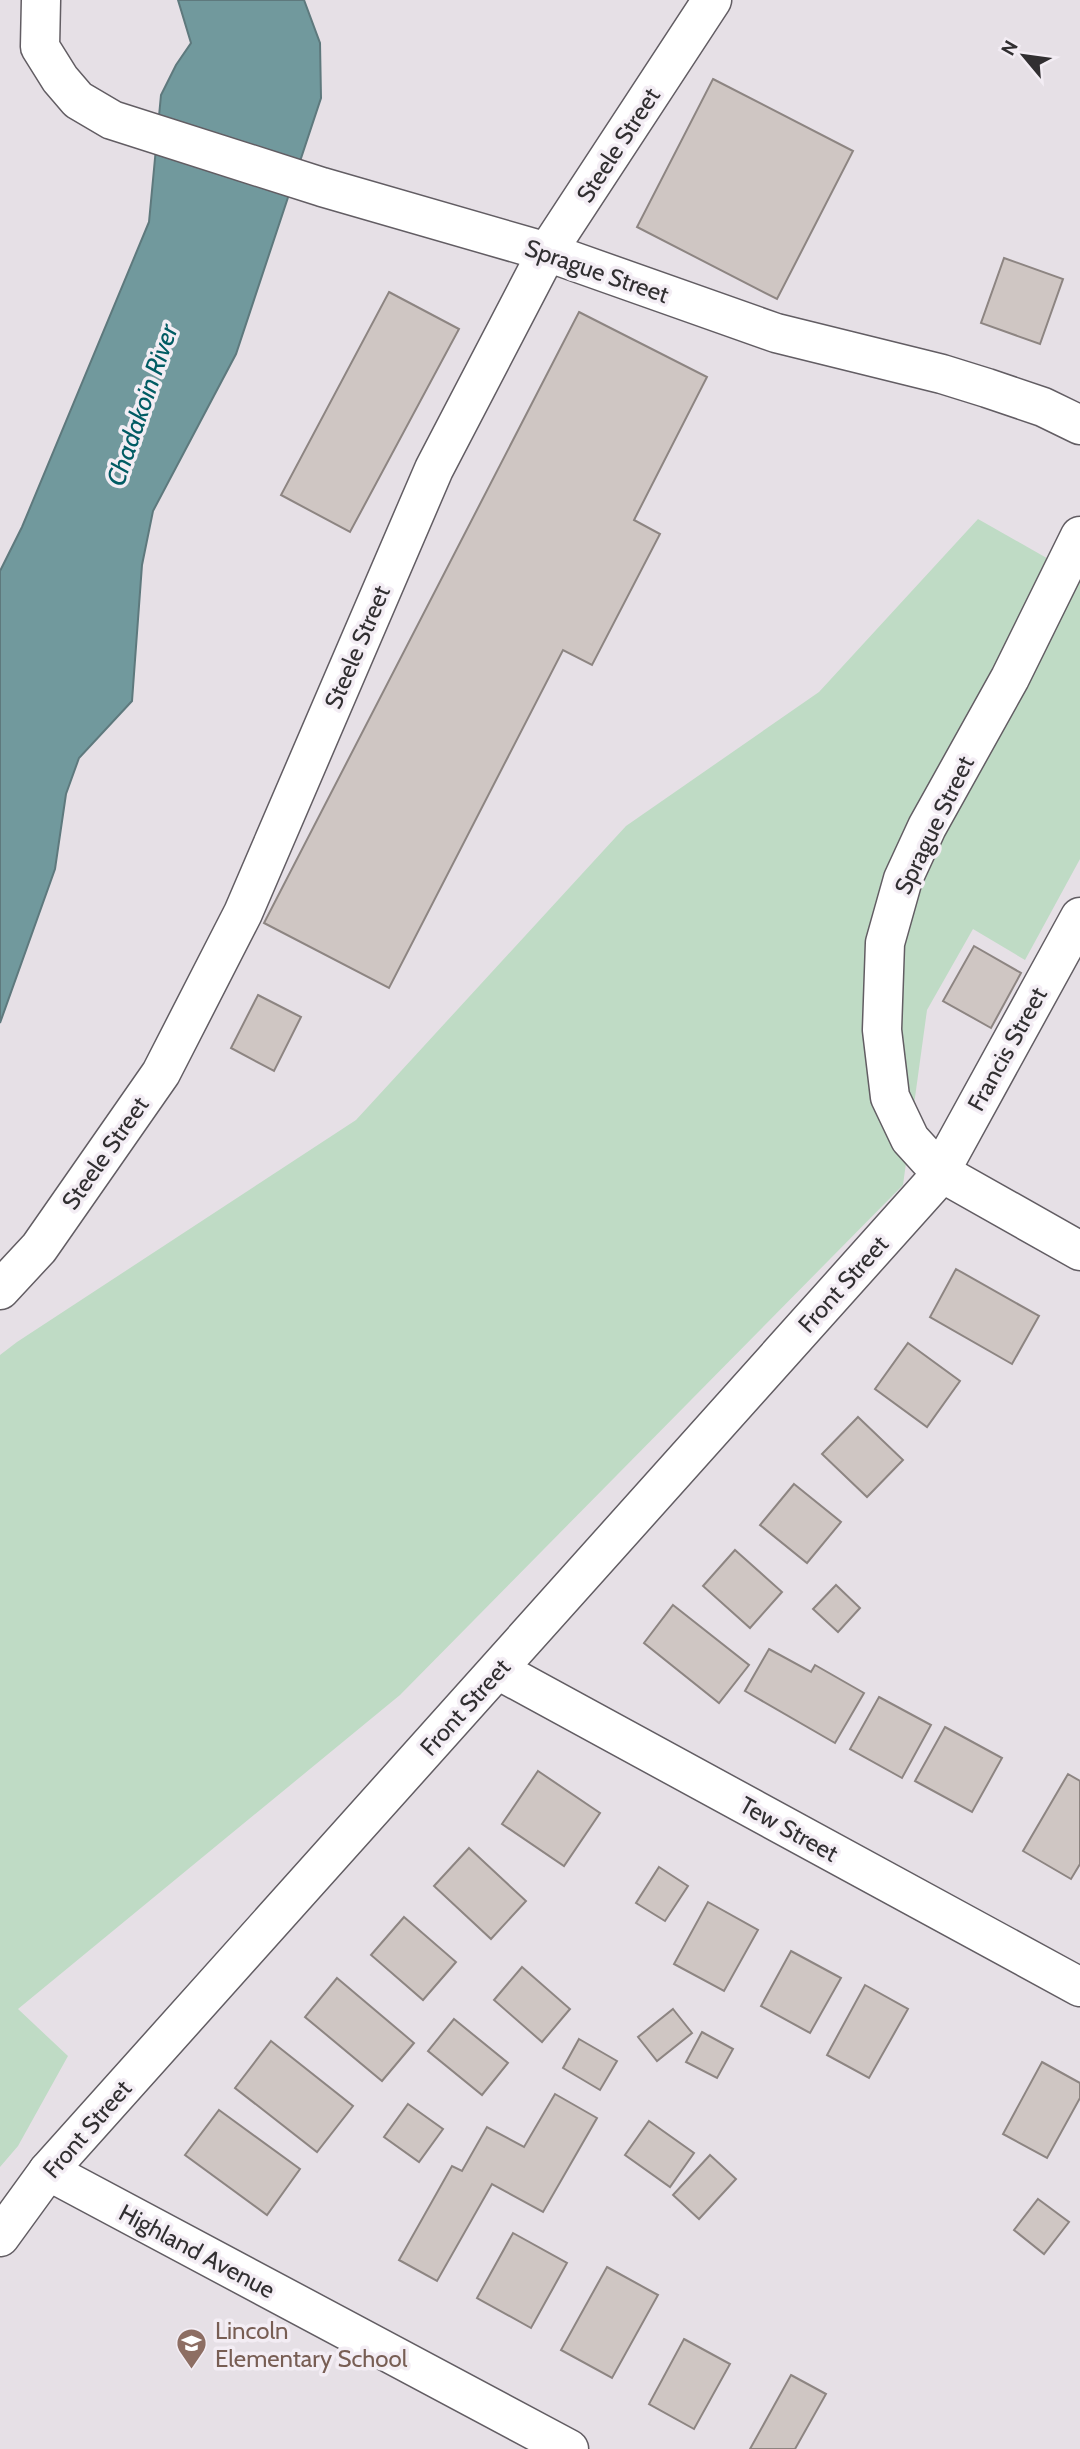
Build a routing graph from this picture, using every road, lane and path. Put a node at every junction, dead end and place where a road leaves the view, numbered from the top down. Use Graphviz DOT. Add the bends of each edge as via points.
graph roads {
  1 [pos="41,0"];
  2 [pos="712,0"];
  3 [pos="547,252"];
  4 [pos="1080,425"];
  5 [pos="1080,536"];
  6 [pos="1080,917"];
  7 [pos="937,1176"];
  8 [pos="1080,1251"];
  9 [pos="0,1290"];
  10 [pos="498,1670"];
  11 [pos="1080,1987"];
  12 [pos="48,2171"];
  13 [pos="0,2237"];
  14 [pos="569,2449"];
  1 -- 3 [label="street, Sprague Street" via="40,47 78,100 112,120"];
  2 -- 3 [label="street, Steele Street"];
  3 -- 4 [label="street, Sprague Street" via="776,333 942,374 1043,407"];
  3 -- 9 [label="street, Steele Street" via="434,469 243,913 161,1073 39,1248"];
  5 -- 7 [label="street, Sprague Street" via="1010,678 927,827 903,879 885,943 882,1030 890,1097 910,1139"];
  6 -- 7 [label="street, Francis Street"];
  7 -- 8 [label="street, Sprague Street"];
  7 -- 10 [label="street, Front Street"];
  10 -- 11 [label="street, Tew Street"];
  10 -- 12 [label="street, Front Street"];
  12 -- 13 [label="street, Front Street"];
  12 -- 14 [label="street, Highland Avenue"];
}
